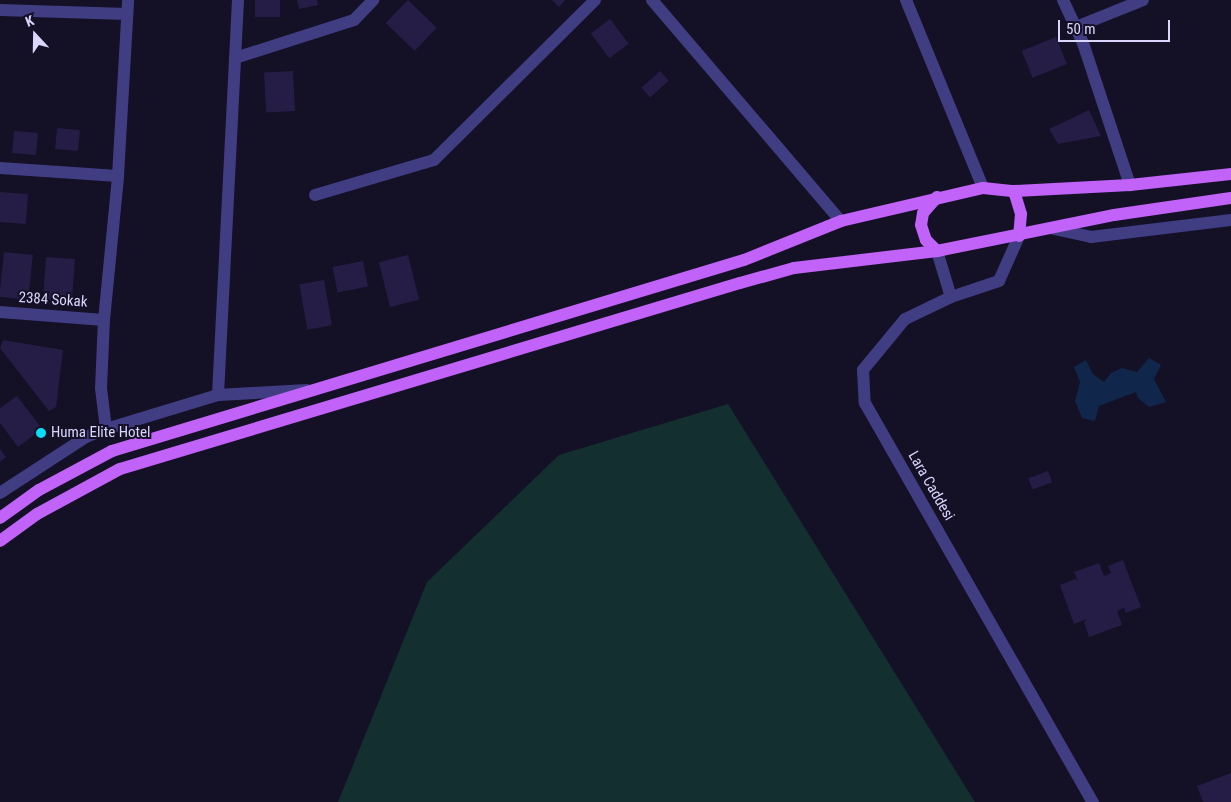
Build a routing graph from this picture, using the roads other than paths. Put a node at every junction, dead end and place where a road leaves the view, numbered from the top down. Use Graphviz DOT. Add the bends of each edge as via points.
graph roads {
  1 [pos="128,0"];
  2 [pos="238,0"];
  3 [pos="373,0"];
  4 [pos="596,0"];
  5 [pos="652,0"];
  6 [pos="906,0"];
  7 [pos="1063,0"];
  8 [pos="1143,0"];
  9 [pos="0,10"];
  10 [pos="127,14"];
  11 [pos="1076,27"];
  12 [pos="235,58"];
  13 [pos="0,168"];
  14 [pos="1231,174"];
  15 [pos="118,176"];
  16 [pos="1130,185"];
  17 [pos="983,188"];
  18 [pos="1014,191"];
  19 [pos="315,195"];
  20 [pos="937,197"];
  21 [pos="1231,198"];
  22 [pos="1231,220"];
  23 [pos="841,221"];
  24 [pos="1054,229"];
  25 [pos="1019,236"];
  26 [pos="938,251"];
  27 [pos="951,297"];
  28 [pos="0,312"];
  29 [pos="104,320"];
  30 [pos="317,389"];
  31 [pos="218,394"];
  32 [pos="106,429"];
  33 [pos="0,493"];
  34 [pos="0,518"];
  35 [pos="0,541"];
  36 [pos="1093,802"];
  1 -- 10 [label="street"];
  2 -- 12 [label="street"];
  3 -- 12 [label="street" via="354,20"];
  4 -- 19 [label="street" via="434,160"];
  5 -- 23 [label="street"];
  6 -- 17 [label="street"];
  7 -- 11 [label="street"];
  8 -- 11 [label="street"];
  9 -- 10 [label="street"];
  10 -- 15 [label="street"];
  11 -- 16 [label="street"];
  12 -- 31 [label="street"];
  13 -- 15 [label="street"];
  14 -- 16 [label="main road"];
  15 -- 29 [label="street"];
  16 -- 18 [label="main road"];
  17 -- 18 [label="main road"];
  17 -- 20 [label="main road"];
  18 -- 25 [label="main road" via="1021,214"];
  20 -- 23 [label="main road"];
  20 -- 26 [label="main road" via="923,213 922,225 926,240"];
  21 -- 24 [label="main road" via="1123,213"];
  22 -- 24 [label="street" via="1090,238"];
  23 -- 30 [label="main road" via="744,260"];
  24 -- 25 [label="main road"];
  25 -- 26 [label="main road"];
  25 -- 27 [label="street, Lara Caddesi" via="999,281"];
  26 -- 27 [label="street"];
  26 -- 35 [label="main road" via="794,268 170,452 86,485"];
  27 -- 36 [label="street, Lara Caddesi" via="905,319 883,345 863,370 865,403"];
  28 -- 29 [label="street, 2384 Sokak"];
  29 -- 32 [label="street" via="102,388"];
  30 -- 31 [label="street"];
  30 -- 34 [label="main road" via="112,451 40,490"];
  31 -- 32 [label="street"];
  32 -- 33 [label="street" via="86,437"];
}
